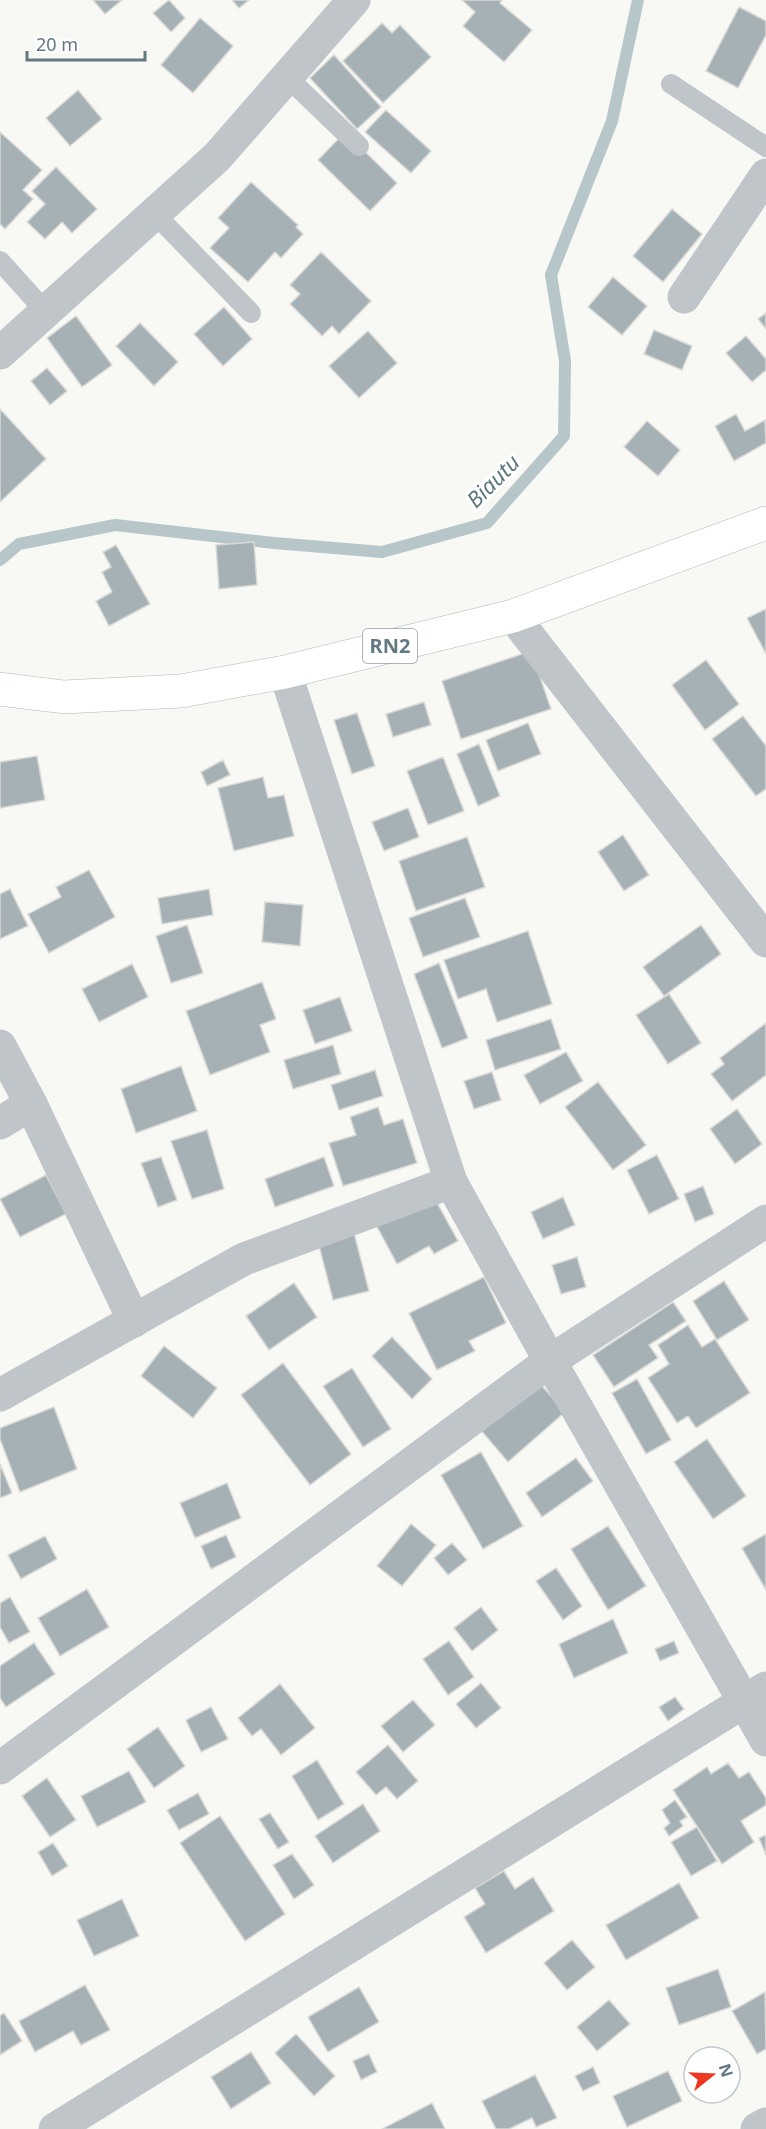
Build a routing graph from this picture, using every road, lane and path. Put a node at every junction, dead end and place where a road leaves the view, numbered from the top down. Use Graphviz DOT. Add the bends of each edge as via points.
graph roads {
  1 [pos="354,0"];
  2 [pos="287,77"];
  3 [pos="671,84"];
  4 [pos="359,146"];
  5 [pos="766,147"];
  6 [pos="766,174"];
  7 [pos="155,214"];
  8 [pos="0,261"];
  9 [pos="684,297"];
  10 [pos="46,312"];
  11 [pos="251,313"];
  12 [pos="0,354"];
  13 [pos="766,523"];
  14 [pos="513,616"];
  15 [pos="285,672"];
  16 [pos="2,694"];
  17 [pos="766,941"];
  18 [pos="0,1046"];
  19 [pos="31,1104"];
  20 [pos="0,1123"];
  21 [pos="451,1182"];
  22 [pos="766,1221"];
  23 [pos="134,1321"];
  24 [pos="550,1361"];
  25 [pos="0,1395"];
  26 [pos="755,1695"];
  27 [pos="766,1740"];
  28 [pos="4,1757"];
  29 [pos="766,2124"];
  30 [pos="55,2129"];
  31 [pos="757,2129"];
  1 -- 2 [label="street"];
  2 -- 4 [label="lane"];
  2 -- 7 [label="street" via="218,157"];
  3 -- 5 [label="lane"];
  6 -- 9 [label="street"];
  7 -- 10 [label="street"];
  7 -- 11 [label="lane"];
  8 -- 10 [label="lane"];
  10 -- 12 [label="street"];
  13 -- 14 [label="highway, RN2"];
  14 -- 15 [label="highway, RN2"];
  14 -- 17 [label="street"];
  15 -- 16 [label="highway, RN2" via="181,691 64,697"];
  15 -- 21 [label="street"];
  18 -- 19 [label="street"];
  19 -- 20 [label="street"];
  19 -- 23 [label="street"];
  21 -- 23 [label="street" via="244,1259"];
  21 -- 24 [label="street"];
  22 -- 24 [label="street"];
  23 -- 25 [label="street"];
  24 -- 26 [label="street"];
  24 -- 28 [label="street"];
  26 -- 27 [label="street"];
  26 -- 30 [label="street"];
  29 -- 31 [label="street"];
}
